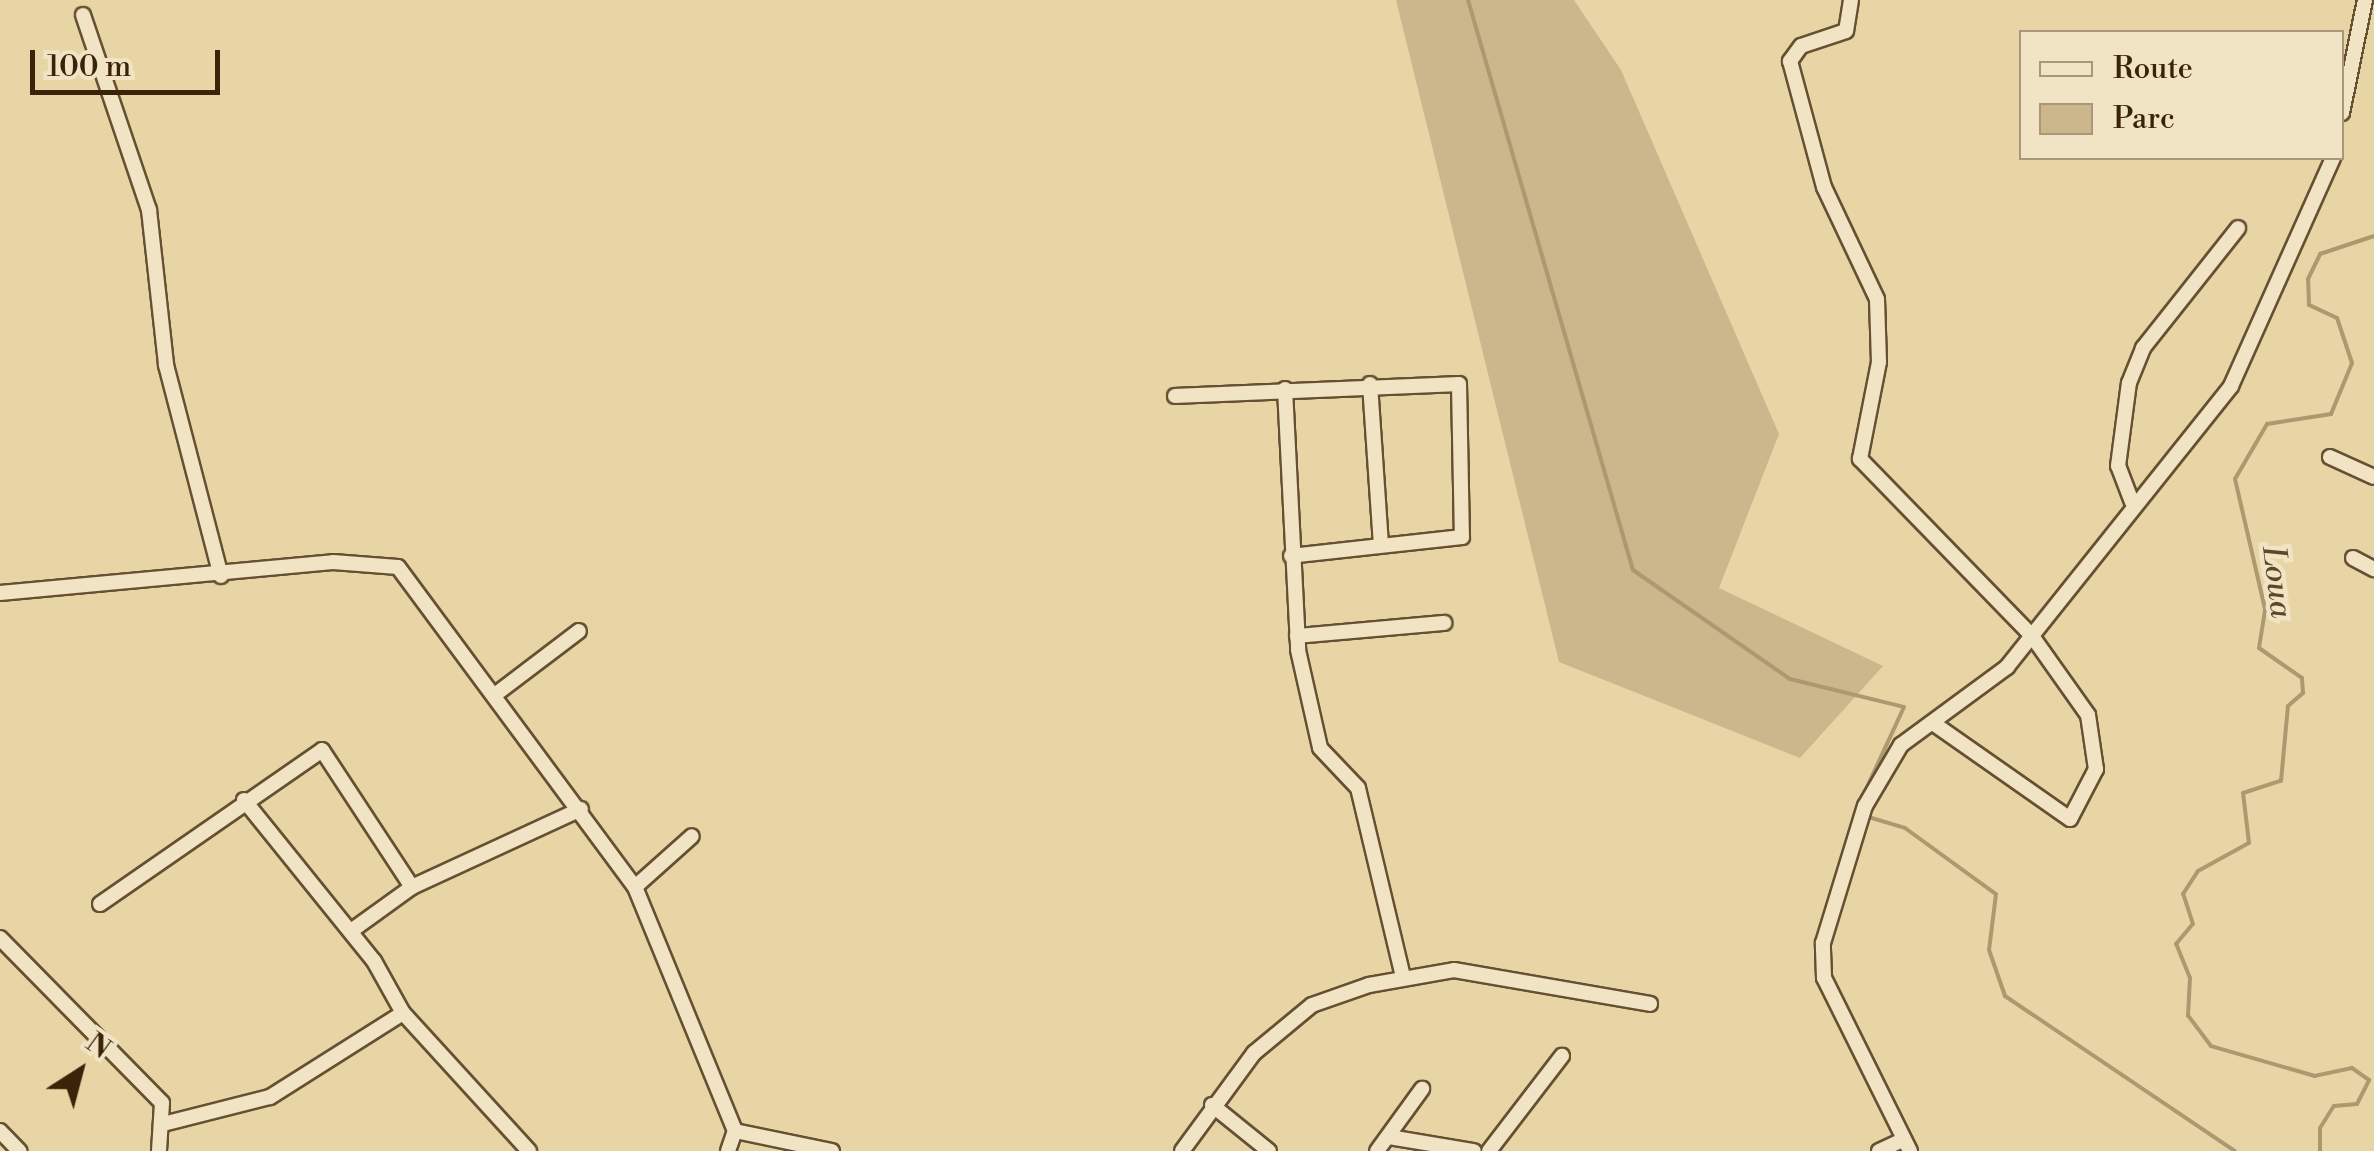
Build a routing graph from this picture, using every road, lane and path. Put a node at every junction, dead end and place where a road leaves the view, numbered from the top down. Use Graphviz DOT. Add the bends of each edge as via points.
graph roads {
  1 [pos="1851,0"];
  2 [pos="2365,0"];
  3 [pos="83,15"];
  4 [pos="2344,103"];
  5 [pos="2332,160"];
  6 [pos="2238,228"];
  7 [pos="1370,384"];
  8 [pos="1284,389"];
  9 [pos="1174,396"];
  10 [pos="2330,457"];
  11 [pos="2374,477"];
  12 [pos="2132,502"];
  13 [pos="1381,545"];
  14 [pos="1291,556"];
  15 [pos="2353,558"];
  16 [pos="2374,569"];
  17 [pos="221,576"];
  18 [pos="0,592"];
  19 [pos="1444,623"];
  20 [pos="579,631"];
  21 [pos="1298,636"];
  22 [pos="2032,636"];
  23 [pos="496,694"];
  24 [pos="1933,723"];
  25 [pos="244,800"];
  26 [pos="582,809"];
  27 [pos="692,836"];
  28 [pos="412,887"];
  29 [pos="635,888"];
  30 [pos="100,904"];
  31 [pos="351,932"];
  32 [pos="0,938"];
  33 [pos="1403,976"];
  34 [pos="1650,1004"];
  35 [pos="403,1013"];
  36 [pos="1562,1056"];
  37 [pos="1422,1089"];
  38 [pos="1212,1105"];
  39 [pos="163,1124"];
  40 [pos="0,1131"];
  41 [pos="735,1131"];
  42 [pos="1389,1137"];
  43 [pos="1906,1145"];
  44 [pos="524,1149"];
  45 [pos="19,1151"];
  46 [pos="159,1151"];
  47 [pos="728,1151"];
  48 [pos="832,1151"];
  49 [pos="1182,1151"];
  50 [pos="1269,1151"];
  51 [pos="1377,1151"];
  52 [pos="1474,1151"];
  53 [pos="1489,1151"];
  54 [pos="1878,1151"];
  1 -- 22 [label="street" via="1846,31 1802,46 1790,61 1824,187 1877,299 1879,362 1860,459"];
  2 -- 4 [label="street"];
  3 -- 17 [label="street" via="150,210 166,365"];
  5 -- 12 [label="street" via="2231,386 2165,475"];
  6 -- 12 [label="street" via="2143,348 2129,382 2118,466"];
  7 -- 8 [label="street"];
  7 -- 13 [label="street"];
  7 -- 13 [label="street" via="1450,379 1460,388 1462,536"];
  8 -- 9 [label="street"];
  8 -- 14 [label="street"];
  10 -- 11 [label="street"];
  12 -- 22 [label="street"];
  13 -- 14 [label="street"];
  14 -- 21 [label="street"];
  15 -- 16 [label="street"];
  17 -- 18 [label="street"];
  17 -- 23 [label="street" via="333,562 398,567"];
  19 -- 21 [label="street"];
  20 -- 23 [label="street"];
  21 -- 33 [label="street" via="1320,748 1358,788"];
  22 -- 24 [label="street"];
  22 -- 24 [label="street" via="2096,741 2096,769 2070,819"];
  23 -- 26 [label="street"];
  24 -- 43 [label="street" via="1887,761 1859,822 1823,944 1824,978"];
  25 -- 28 [label="street" via="322,750"];
  25 -- 30 [label="street"];
  25 -- 31 [label="street"];
  26 -- 28 [label="street"];
  26 -- 29 [label="street"];
  27 -- 29 [label="street"];
  28 -- 31 [label="street"];
  29 -- 41 [label="street"];
  31 -- 35 [label="street"];
  32 -- 39 [label="street" via="148,1086"];
  33 -- 34 [label="street" via="1469,971"];
  33 -- 38 [label="street" via="1312,1006 1254,1053"];
  35 -- 39 [label="street" via="270,1098"];
  35 -- 44 [label="street"];
  36 -- 53 [label="street"];
  37 -- 42 [label="street"];
  38 -- 49 [label="street"];
  38 -- 50 [label="street"];
  39 -- 46 [label="street"];
  40 -- 45 [label="street"];
  41 -- 47 [label="street"];
  41 -- 48 [label="street"];
  42 -- 51 [label="street"];
  42 -- 52 [label="street"];
  43 -- 54 [label="street"];
}
